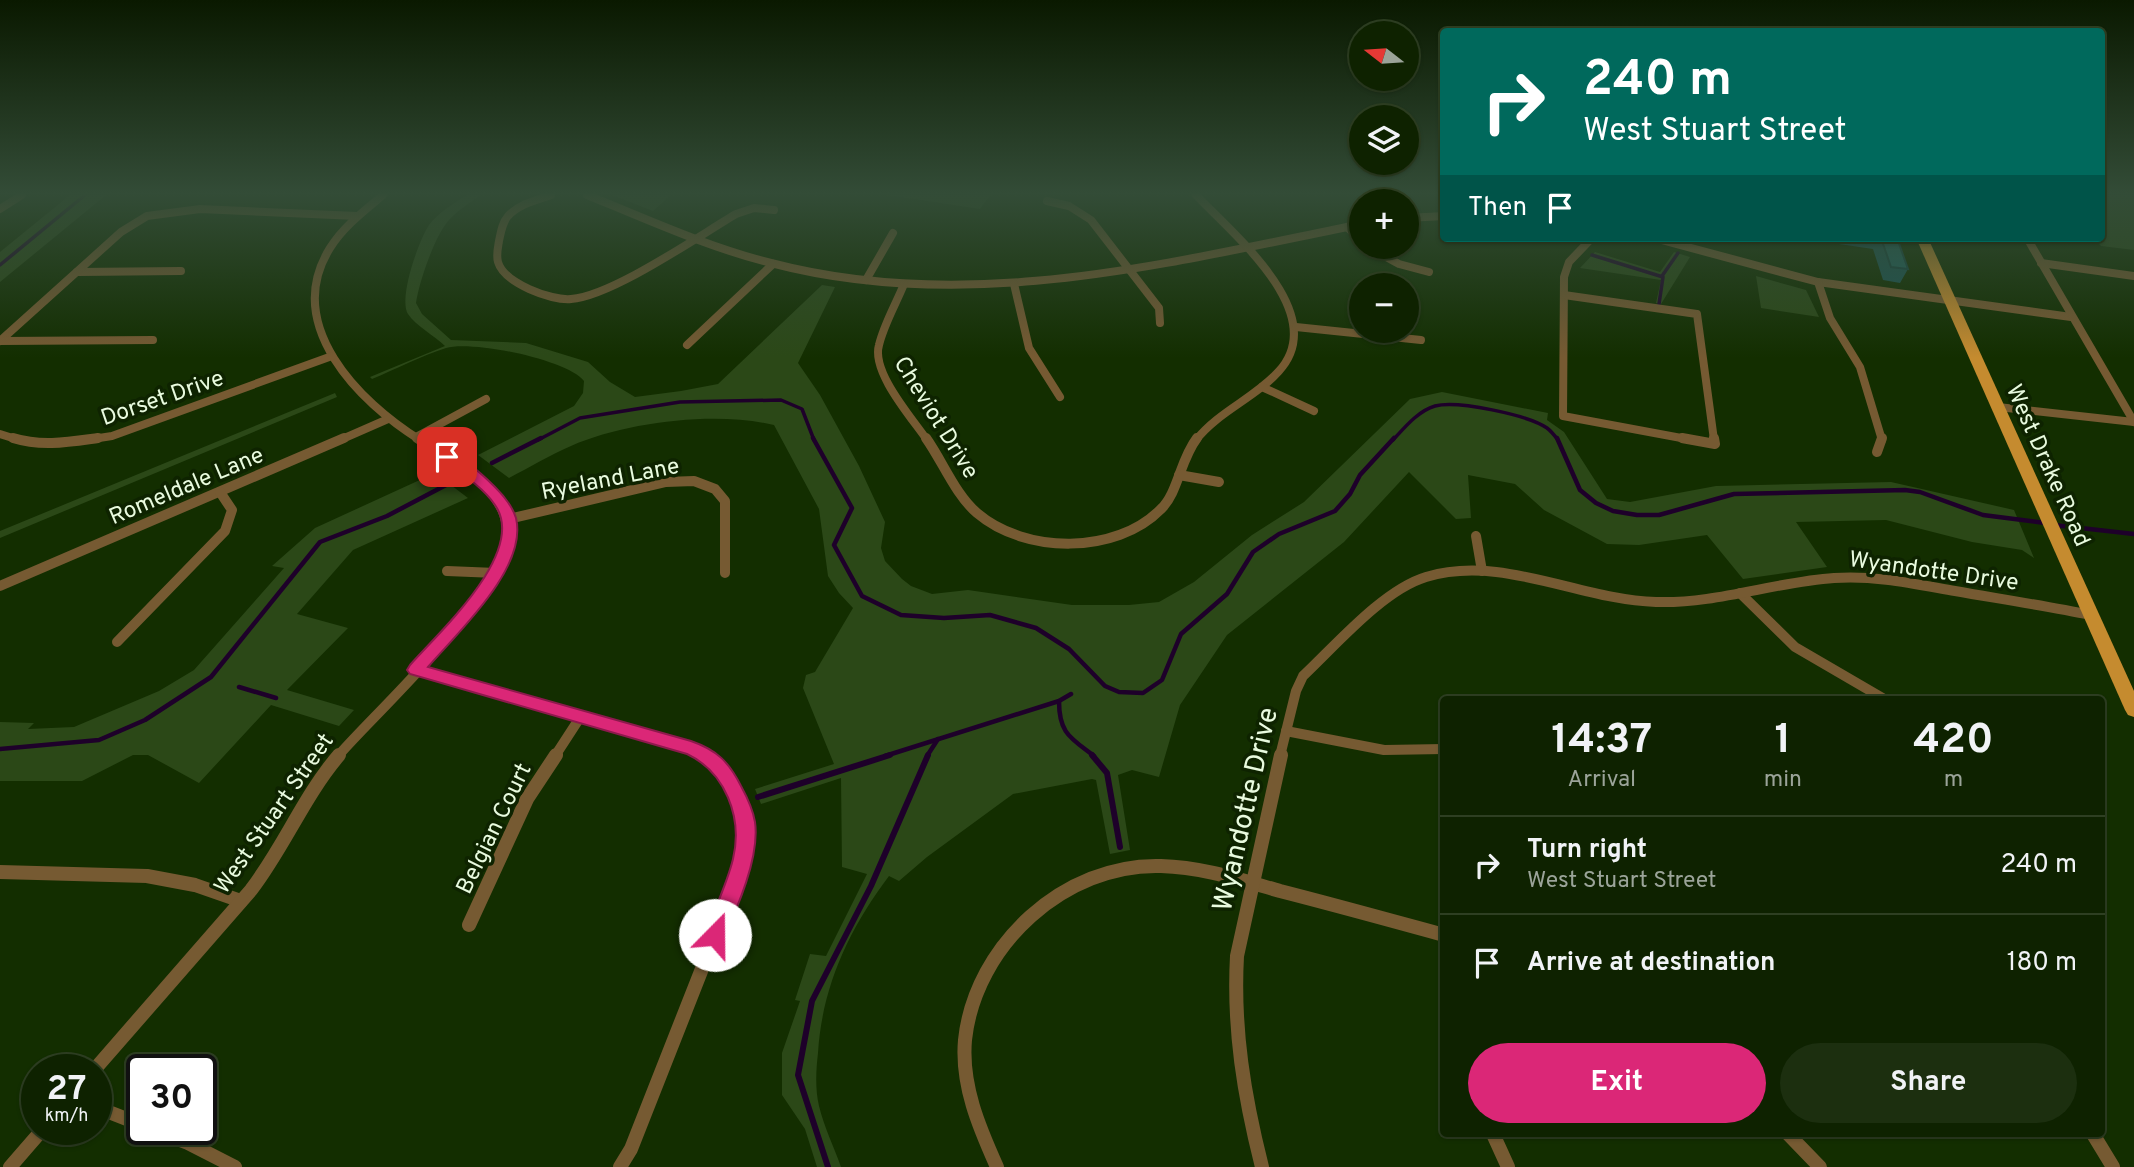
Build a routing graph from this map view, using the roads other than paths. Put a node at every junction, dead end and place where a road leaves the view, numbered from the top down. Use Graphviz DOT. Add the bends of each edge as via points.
graph roads {
  1 [pos="101,249"];
  2 [pos="330,249"];
  3 [pos="498,249"];
  4 [pos="675,249"];
  5 [pos="729,249"];
  6 [pos="884,249"];
  7 [pos="1114,249"];
  8 [pos="1236,249"];
  9 [pos="1245,249"];
  10 [pos="1582,249"];
  11 [pos="1697,249"];
  12 [pos="1928,249"];
  13 [pos="2033,249"];
  14 [pos="1389,259"];
  15 [pos="2041,263"];
  16 [pos="773,264"];
  17 [pos="1130,270"];
  18 [pos="181,271"];
  19 [pos="76,272"];
  20 [pos="1000,272"];
  21 [pos="1429,272"];
  22 [pos="2134,276"];
  23 [pos="866,280"];
  24 [pos="1818,282"];
  25 [pos="904,284"];
  26 [pos="1014,284"];
  27 [pos="1001,285"];
  28 [pos="1564,295"];
  29 [pos="1951,302"];
  30 [pos="2071,317"];
  31 [pos="1160,323"];
  32 [pos="1296,327"];
  33 [pos="153,340"];
  34 [pos="1421,340"];
  35 [pos="0,341"];
  36 [pos="687,345"];
  37 [pos="332,356"];
  38 [pos="1262,387"];
  39 [pos="1060,397"];
  40 [pos="486,399"];
  41 [pos="1998,407"];
  42 [pos="1314,411"];
  43 [pos="388,419"];
  44 [pos="2134,422"];
  45 [pos="5,436"];
  46 [pos="416,437"];
  47 [pos="0,443"];
  48 [pos="1877,452"];
  49 [pos="1179,475"];
  50 [pos="1219,482"];
  51 [pos="220,492"];
  52 [pos="509,519"];
  53 [pos="1476,536"];
  54 [pos="447,571"];
  55 [pos="1482,572"];
  56 [pos="496,573"];
  57 [pos="725,573"];
  58 [pos="0,586"];
  59 [pos="1740,593"];
  60 [pos="2091,615"];
  61 [pos="117,642"];
  62 [pos="416,670"];
  63 [pos="1879,696"];
  64 [pos="2134,710"];
  65 [pos="581,716"];
  66 [pos="1286,731"];
  67 [pos="1440,750"];
  68 [pos="0,872"];
  69 [pos="1252,883"];
  70 [pos="241,901"];
  71 [pos="469,926"];
  72 [pos="1440,934"];
  73 [pos="108,1054"];
  74 [pos="1494,1137"];
  75 [pos="1791,1137"];
  76 [pos="2095,1137"];
  77 [pos="29,1145"];
  78 [pos="192,1145"];
  79 [pos="9,1167"];
  80 [pos="235,1167"];
  81 [pos="620,1167"];
  82 [pos="997,1167"];
  83 [pos="1262,1167"];
  84 [pos="1508,1167"];
  85 [pos="1820,1167"];
  86 [pos="2113,1167"];
  1 -- 19 [label="street"];
  2 -- 37 [label="street" via="314,283 313,311"];
  3 -- 4 [label="street" via="502,270 543,298 563,300 594,295"];
  5 -- 16 [label="street"];
  6 -- 23 [label="street"];
  7 -- 17 [label="street"];
  8 -- 17 [label="street"];
  9 -- 32 [label="street" via="1286,296"];
  10 -- 28 [label="street" via="1565,269"];
  11 -- 24 [label="street"];
  12 -- 29 [label="main road, West Drake Road"];
  13 -- 15 [label="street"];
  14 -- 21 [label="street"];
  15 -- 22 [label="street"];
  15 -- 30 [label="street"];
  16 -- 23 [label="street"];
  16 -- 36 [label="street"];
  17 -- 26 [label="street"];
  17 -- 31 [label="street" via="1159,308"];
  18 -- 19 [label="street"];
  19 -- 35 [label="street"];
  20 -- 27 [label="street"];
  23 -- 25 [label="street"];
  24 -- 29 [label="street"];
  24 -- 48 [label="street" via="1830,318 1860,367 1882,435"];
  25 -- 27 [label="street"];
  25 -- 49 [label="street, Cheviot Drive" via="878,346 878,362 967,502 990,523 1028,539 1078,543 1124,531 1159,512 1172,496"];
  26 -- 27 [label="street"];
  26 -- 39 [label="street" via="1024,337"];
  28 -- 28 [label="street" via="1697,314 1715,444 1563,416"];
  29 -- 30 [label="street"];
  29 -- 41 [label="main road, West Drake Road"];
  30 -- 44 [label="street"];
  32 -- 34 [label="street"];
  32 -- 38 [label="street, Cheviot Drive" via="1289,358"];
  33 -- 35 [label="street"];
  37 -- 43 [label="street"];
  37 -- 45 [label="street, Dorset Drive" via="112,436 55,444"];
  38 -- 42 [label="street"];
  38 -- 49 [label="street, Cheviot Drive" via="1228,408 1200,435"];
  40 -- 46 [label="street"];
  41 -- 44 [label="street"];
  41 -- 60 [label="main road, West Drake Road"];
  43 -- 46 [label="street"];
  43 -- 51 [label="street, Romeldale Lane"];
  45 -- 47 [label="street"];
  46 -- 52 [label="street" via="494,493"];
  49 -- 50 [label="street"];
  51 -- 58 [label="street, Romeldale Lane"];
  51 -- 61 [label="street" via="233,506 225,531"];
  52 -- 56 [label="street, West Stuart Street" via="508,542"];
  52 -- 57 [label="street, Ryeland Lane" via="666,482 694,481 715,489 725,501"];
  53 -- 55 [label="street"];
  54 -- 56 [label="street"];
  55 -- 59 [label="street, Wyandotte Drive" via="1642,601 1697,601"];
  55 -- 66 [label="street, Wyandotte Drive" via="1425,576 1386,597 1303,676"];
  56 -- 62 [label="street, West Stuart Street"];
  59 -- 60 [label="street, Wyandotte Drive" via="1863,577"];
  59 -- 63 [label="street" via="1795,647"];
  60 -- 64 [label="main road, West Drake Road"];
  62 -- 65 [label="street"];
  62 -- 70 [label="street, West Stuart Street" via="324,773 264,872"];
  65 -- 71 [label="street, Belgian Court" via="527,799"];
  65 -- 81 [label="street" via="710,757 724,770 745,822 743,858 735,886"];
  66 -- 67 [label="street" via="1371,750"];
  66 -- 69 [label="street, Wyandotte Drive"];
  68 -- 70 [label="street" via="127,875 195,885"];
  69 -- 72 [label="street"];
  69 -- 82 [label="street" via="1200,869 1122,869 1093,877 1055,897 1007,939 978,985 964,1049 971,1102"];
  69 -- 83 [label="street, Wyandotte Drive" via="1237,956 1234,1028"];
  70 -- 73 [label="street, West Stuart Street"];
  74 -- 84 [label="street"];
  75 -- 85 [label="street"];
  76 -- 86 [label="street"];
  77 -- 79 [label="street"];
  78 -- 80 [label="street"];
}
